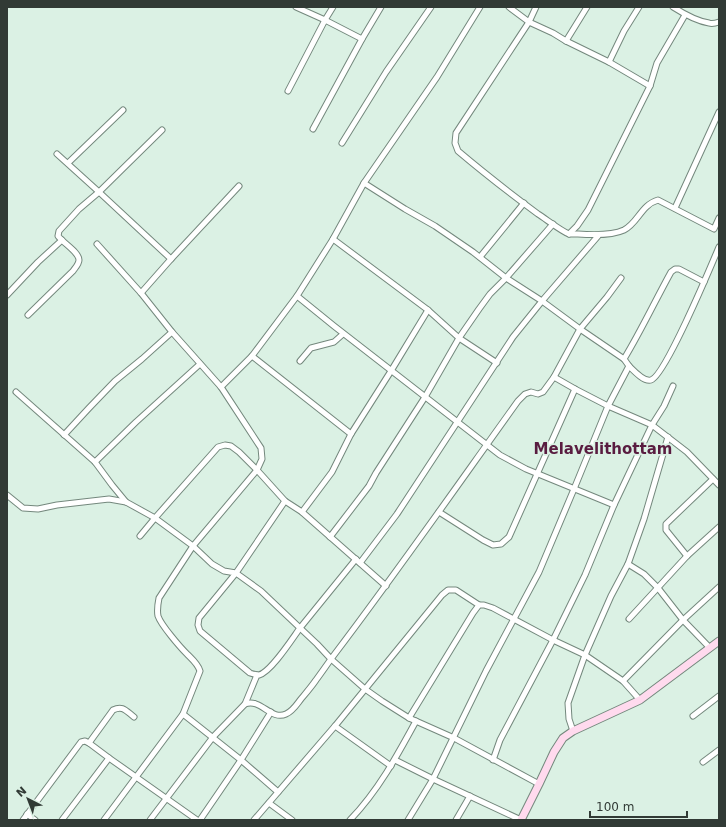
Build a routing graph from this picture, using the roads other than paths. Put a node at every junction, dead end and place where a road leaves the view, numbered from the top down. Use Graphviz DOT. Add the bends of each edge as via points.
graph roads {
  1 [pos="296,7"];
  2 [pos="333,7"];
  3 [pos="382,7"];
  4 [pos="431,7"];
  5 [pos="480,7"];
  6 [pos="509,7"];
  7 [pos="536,7"];
  8 [pos="587,7"];
  9 [pos="639,7"];
  10 [pos="673,7"];
  11 [pos="685,15"];
  12 [pos="325,20"];
  13 [pos="529,22"];
  14 [pos="719,22"];
  15 [pos="362,39"];
  16 [pos="566,41"];
  17 [pos="609,62"];
  18 [pos="650,86"];
  19 [pos="288,91"];
  20 [pos="123,110"];
  21 [pos="719,112"];
  22 [pos="313,129"];
  23 [pos="162,130"];
  24 [pos="342,143"];
  25 [pos="57,154"];
  26 [pos="68,163"];
  27 [pos="364,183"];
  28 [pos="239,186"];
  29 [pos="99,192"];
  30 [pos="524,203"];
  31 [pos="675,208"];
  32 [pos="719,218"];
  33 [pos="553,224"];
  34 [pos="716,230"];
  35 [pos="569,234"];
  36 [pos="598,236"];
  37 [pos="333,239"];
  38 [pos="62,240"];
  39 [pos="97,244"];
  40 [pos="719,247"];
  41 [pos="480,258"];
  42 [pos="171,259"];
  43 [pos="506,278"];
  44 [pos="621,278"];
  45 [pos="704,282"];
  46 [pos="141,293"];
  47 [pos="7,294"];
  48 [pos="297,296"];
  49 [pos="542,301"];
  50 [pos="428,310"];
  51 [pos="28,315"];
  52 [pos="580,329"];
  53 [pos="172,332"];
  54 [pos="343,334"];
  55 [pos="459,338"];
  56 [pos="252,356"];
  57 [pos="624,360"];
  58 [pos="300,361"];
  59 [pos="497,363"];
  60 [pos="200,364"];
  61 [pos="629,366"];
  62 [pos="391,371"];
  63 [pos="554,377"];
  64 [pos="673,386"];
  65 [pos="221,387"];
  66 [pos="575,390"];
  67 [pos="16,392"];
  68 [pos="425,397"];
  69 [pos="608,406"];
  70 [pos="457,422"];
  71 [pos="652,425"];
  72 [pos="351,434"];
  73 [pos="64,435"];
  74 [pos="668,437"];
  75 [pos="487,445"];
  76 [pos="95,462"];
  77 [pos="257,470"];
  78 [pos="537,474"];
  79 [pos="713,479"];
  80 [pos="719,485"];
  81 [pos="574,489"];
  82 [pos="7,495"];
  83 [pos="285,501"];
  84 [pos="126,502"];
  85 [pos="614,505"];
  86 [pos="302,512"];
  87 [pos="439,512"];
  88 [pos="155,518"];
  89 [pos="719,528"];
  90 [pos="140,536"];
  91 [pos="330,538"];
  92 [pos="193,546"];
  93 [pos="687,556"];
  94 [pos="356,559"];
  95 [pos="360,563"];
  96 [pos="628,564"];
  97 [pos="236,573"];
  98 [pos="386,586"];
  99 [pos="719,587"];
  100 [pos="658,588"];
  101 [pos="479,605"];
  102 [pos="629,618"];
  103 [pos="515,620"];
  104 [pos="683,620"];
  105 [pos="300,628"];
  106 [pos="553,640"];
  107 [pos="719,641"];
  108 [pos="710,648"];
  109 [pos="585,655"];
  110 [pos="331,659"];
  111 [pos="257,675"];
  112 [pos="623,681"];
  113 [pos="365,689"];
  114 [pos="719,696"];
  115 [pos="640,700"];
  116 [pos="245,704"];
  117 [pos="271,712"];
  118 [pos="183,714"];
  119 [pos="693,716"];
  120 [pos="134,717"];
  121 [pos="410,718"];
  122 [pos="416,721"];
  123 [pos="335,726"];
  124 [pos="573,731"];
  125 [pos="213,737"];
  126 [pos="454,738"];
  127 [pos="89,743"];
  128 [pos="719,750"];
  129 [pos="109,758"];
  130 [pos="241,760"];
  131 [pos="395,760"];
  132 [pos="493,760"];
  133 [pos="703,762"];
  134 [pos="391,766"];
  135 [pos="136,777"];
  136 [pos="433,780"];
  137 [pos="539,784"];
  138 [pos="278,792"];
  139 [pos="470,796"];
  140 [pos="166,799"];
  141 [pos="269,803"];
  142 [pos="27,814"];
  143 [pos="22,820"];
  144 [pos="35,820"];
  145 [pos="62,820"];
  146 [pos="104,820"];
  147 [pos="150,820"];
  148 [pos="197,820"];
  149 [pos="200,820"];
  150 [pos="254,820"];
  151 [pos="292,820"];
  152 [pos="350,820"];
  153 [pos="408,820"];
  154 [pos="456,820"];
  155 [pos="521,820"];
  1 -- 12 [label="street"];
  2 -- 12 [label="street"];
  3 -- 15 [label="street"];
  4 -- 24 [label="street" via="386,72"];
  5 -- 27 [label="street" via="437,77"];
  6 -- 13 [label="street"];
  7 -- 13 [label="street"];
  8 -- 16 [label="street"];
  9 -- 17 [label="street"];
  10 -- 11 [label="street"];
  11 -- 14 [label="street" via="711,24"];
  11 -- 18 [label="street" via="657,63"];
  12 -- 15 [label="street"];
  12 -- 19 [label="street"];
  13 -- 16 [label="street"];
  13 -- 30 [label="street" via="456,133 455,143 458,151 466,158"];
  15 -- 22 [label="street"];
  16 -- 17 [label="street"];
  17 -- 18 [label="street"];
  18 -- 35 [label="street" via="588,210"];
  20 -- 26 [label="street"];
  21 -- 31 [label="street"];
  23 -- 29 [label="street"];
  25 -- 26 [label="street"];
  26 -- 29 [label="street"];
  27 -- 37 [label="street"];
  27 -- 41 [label="street" via="435,226"];
  28 -- 42 [label="street"];
  29 -- 38 [label="street" via="59,231 58,236"];
  29 -- 42 [label="street"];
  30 -- 33 [label="street"];
  30 -- 41 [label="street"];
  31 -- 34 [label="street"];
  31 -- 36 [label="street" via="658,200 652,202 624,230"];
  32 -- 34 [label="street"];
  33 -- 35 [label="street"];
  33 -- 43 [label="street"];
  35 -- 36 [label="street"];
  36 -- 49 [label="street"];
  37 -- 48 [label="street"];
  37 -- 50 [label="street"];
  38 -- 47 [label="street"];
  38 -- 51 [label="street" via="77,254 78,264"];
  39 -- 46 [label="street"];
  40 -- 45 [label="street"];
  41 -- 43 [label="street"];
  42 -- 46 [label="street"];
  43 -- 49 [label="street"];
  43 -- 55 [label="street" via="490,294"];
  44 -- 52 [label="street"];
  45 -- 57 [label="street" via="679,268 671,272"];
  45 -- 61 [label="street" via="668,359 657,376 645,380"];
  46 -- 53 [label="street"];
  48 -- 54 [label="street"];
  48 -- 56 [label="street"];
  49 -- 52 [label="street"];
  49 -- 59 [label="street" via="513,337"];
  50 -- 55 [label="street"];
  50 -- 62 [label="street"];
  52 -- 57 [label="street"];
  52 -- 63 [label="street"];
  53 -- 60 [label="street"];
  53 -- 73 [label="street" via="115,381"];
  54 -- 58 [label="street" via="334,342 311,348"];
  54 -- 62 [label="street"];
  55 -- 59 [label="street"];
  55 -- 68 [label="street"];
  56 -- 65 [label="street"];
  56 -- 72 [label="street"];
  57 -- 61 [label="street"];
  59 -- 70 [label="street"];
  60 -- 65 [label="street"];
  60 -- 76 [label="street"];
  61 -- 69 [label="street"];
  62 -- 68 [label="street"];
  62 -- 72 [label="street"];
  63 -- 66 [label="street"];
  63 -- 75 [label="street" via="543,392 525,394 518,401"];
  64 -- 71 [label="street"];
  65 -- 77 [label="street" via="261,448 262,459"];
  66 -- 69 [label="street"];
  66 -- 78 [label="street"];
  67 -- 73 [label="street"];
  68 -- 70 [label="street"];
  68 -- 91 [label="street" via="369,486"];
  69 -- 71 [label="street"];
  69 -- 81 [label="street"];
  70 -- 75 [label="street"];
  70 -- 95 [label="street" via="397,514"];
  71 -- 74 [label="street"];
  71 -- 85 [label="street"];
  72 -- 86 [label="street" via="332,472"];
  73 -- 76 [label="street"];
  74 -- 79 [label="street"];
  74 -- 96 [label="street"];
  75 -- 78 [label="street" via="500,455"];
  75 -- 87 [label="street"];
  76 -- 84 [label="street"];
  77 -- 83 [label="street"];
  77 -- 88 [label="street" via="231,446 218,448"];
  77 -- 92 [label="street"];
  78 -- 81 [label="street"];
  78 -- 87 [label="street" via="509,537 501,544 493,545"];
  79 -- 80 [label="street"];
  79 -- 93 [label="street" via="666,524 666,530"];
  81 -- 85 [label="street"];
  81 -- 103 [label="street" via="539,572"];
  82 -- 84 [label="street" via="23,508 38,509 109,499"];
  83 -- 86 [label="street"];
  83 -- 97 [label="street"];
  84 -- 88 [label="street"];
  85 -- 106 [label="street" via="585,575"];
  86 -- 91 [label="street"];
  87 -- 98 [label="street"];
  88 -- 90 [label="street"];
  88 -- 92 [label="street"];
  89 -- 93 [label="street"];
  91 -- 94 [label="street"];
  92 -- 97 [label="street" via="212,564 224,571"];
  92 -- 118 [label="street" via="159,598 158,607 158,617 199,666 200,671"];
  93 -- 100 [label="street"];
  94 -- 95 [label="street"];
  94 -- 105 [label="street"];
  95 -- 98 [label="street"];
  96 -- 100 [label="street" via="644,574"];
  96 -- 109 [label="street"];
  97 -- 105 [label="street" via="261,591"];
  97 -- 111 [label="street" via="199,618 198,625 200,631 250,673"];
  98 -- 110 [label="street"];
  99 -- 104 [label="street"];
  100 -- 102 [label="street"];
  100 -- 104 [label="street"];
  101 -- 103 [label="street" via="493,608"];
  101 -- 113 [label="street" via="456,590 448,590"];
  101 -- 121 [label="street"];
  103 -- 106 [label="street"];
  103 -- 126 [label="street" via="486,671"];
  104 -- 108 [label="street"];
  104 -- 112 [label="street"];
  105 -- 110 [label="street"];
  105 -- 111 [label="street" via="271,667"];
  106 -- 109 [label="street"];
  106 -- 132 [label="street" via="500,740"];
  107 -- 108 [label="main road"];
  108 -- 115 [label="main road"];
  109 -- 112 [label="street"];
  109 -- 124 [label="street" via="568,703"];
  110 -- 113 [label="street"];
  110 -- 117 [label="street" via="293,709 287,714 280,715"];
  111 -- 116 [label="street"];
  112 -- 115 [label="street"];
  113 -- 121 [label="street"];
  113 -- 123 [label="street"];
  114 -- 119 [label="street"];
  115 -- 124 [label="main road"];
  116 -- 117 [label="street" via="256,703"];
  116 -- 125 [label="street"];
  117 -- 130 [label="street"];
  118 -- 125 [label="street"];
  118 -- 135 [label="street"];
  120 -- 127 [label="street" via="124,709 113,710"];
  121 -- 122 [label="street"];
  122 -- 126 [label="street"];
  122 -- 131 [label="street"];
  123 -- 134 [label="street"];
  123 -- 138 [label="street"];
  124 -- 137 [label="main road" via="563,738 554,752"];
  125 -- 130 [label="street"];
  125 -- 140 [label="street"];
  126 -- 132 [label="street"];
  126 -- 136 [label="street"];
  127 -- 129 [label="street"];
  127 -- 142 [label="street" via="81,742"];
  128 -- 133 [label="street"];
  129 -- 135 [label="street"];
  129 -- 145 [label="street"];
  130 -- 138 [label="street"];
  130 -- 149 [label="street"];
  131 -- 134 [label="street"];
  131 -- 136 [label="street"];
  132 -- 137 [label="street"];
  134 -- 152 [label="street"];
  135 -- 140 [label="street"];
  135 -- 146 [label="street"];
  136 -- 139 [label="street"];
  136 -- 153 [label="street"];
  137 -- 155 [label="main road"];
  138 -- 141 [label="street"];
  139 -- 154 [label="street"];
  139 -- 155 [label="street"];
  140 -- 147 [label="street"];
  140 -- 148 [label="street"];
  141 -- 150 [label="street"];
  141 -- 151 [label="street"];
  142 -- 143 [label="street"];
  142 -- 144 [label="street"];
}
